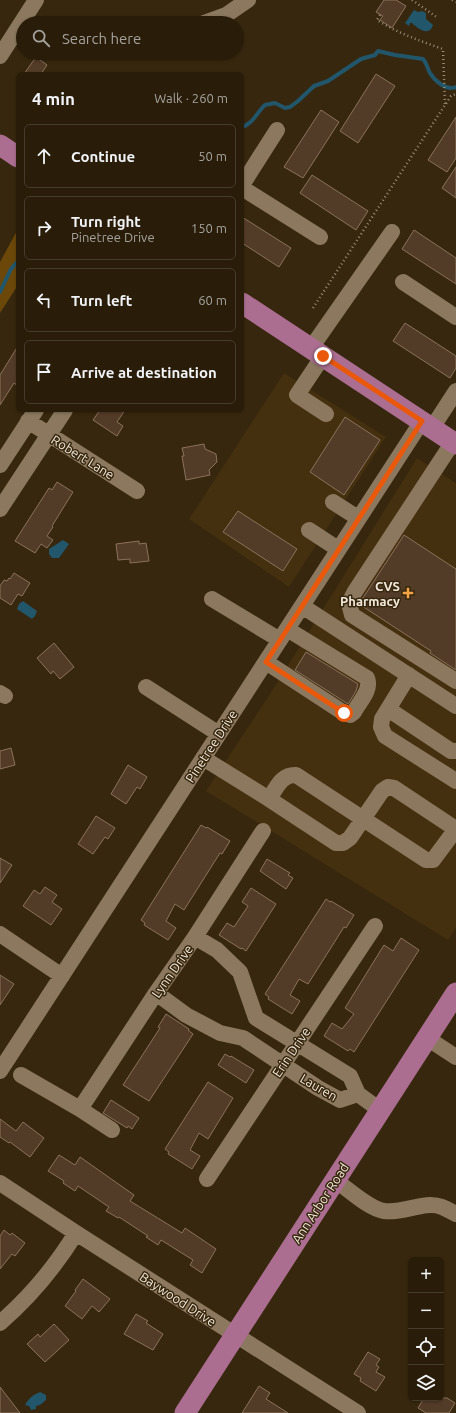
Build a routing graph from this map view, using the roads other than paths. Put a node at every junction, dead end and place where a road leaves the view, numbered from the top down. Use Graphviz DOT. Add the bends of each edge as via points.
graph roads {
  1 [pos="36,0"];
  2 [pos="248,0"];
  3 [pos="33,16"];
  4 [pos="223,16"];
  5 [pos="16,38"];
  6 [pos="0,56"];
  7 [pos="277,130"];
  8 [pos="0,145"];
  9 [pos="16,156"];
  10 [pos="244,184"];
  11 [pos="244,188"];
  12 [pos="392,232"];
  13 [pos="320,237"];
  14 [pos="403,282"];
  15 [pos="244,304"];
  16 [pos="456,317"];
  17 [pos="317,352"];
  18 [pos="456,391"];
  19 [pos="64,412"];
  20 [pos="326,414"];
  21 [pos="32,416"];
  22 [pos="427,424"];
  23 [pos="48,435"];
  24 [pos="455,443"];
  25 [pos="0,465"];
  26 [pos="137,491"];
  27 [pos="333,502"];
  28 [pos="0,509"];
  29 [pos="358,518"];
  30 [pos="309,530"];
  31 [pos="338,549"];
  32 [pos="212,599"];
  33 [pos="302,606"];
  34 [pos="284,634"];
  35 [pos="266,662"];
  36 [pos="409,675"];
  37 [pos="456,681"];
  38 [pos="146,687"];
  39 [pos="456,706"];
  40 [pos="388,709"];
  41 [pos="219,734"];
  42 [pos="456,752"];
  43 [pos="203,758"];
  44 [pos="456,781"];
  45 [pos="269,799"];
  46 [pos="363,819"];
  47 [pos="456,829"];
  48 [pos="263,832"];
  49 [pos="375,926"];
  50 [pos="0,934"];
  51 [pos="195,938"];
  52 [pos="62,976"];
  53 [pos="156,993"];
  54 [pos="456,993"];
  55 [pos="256,1018"];
  56 [pos="242,1038"];
  57 [pos="427,1038"];
  58 [pos="296,1044"];
  59 [pos="456,1057"];
  60 [pos="283,1064"];
  61 [pos="0,1071"];
  62 [pos="21,1075"];
  63 [pos="358,1094"];
  64 [pos="80,1109"];
  65 [pos="380,1110"];
  66 [pos="112,1130"];
  67 [pos="207,1179"];
  68 [pos="335,1180"];
  69 [pos="0,1183"];
  70 [pos="456,1214"];
  71 [pos="76,1233"];
  72 [pos="0,1323"];
  73 [pos="234,1335"];
  74 [pos="185,1413"];
  75 [pos="358,1413"];
  1 -- 3 [label="street"];
  2 -- 4 [label="street"];
  5 -- 6 [label="street"];
  7 -- 10 [label="street"];
  8 -- 9 [label="main road"];
  11 -- 13 [label="street"];
  12 -- 17 [label="street"];
  14 -- 16 [label="street"];
  15 -- 17 [label="main road"];
  17 -- 20 [label="street" via="298,395"];
  17 -- 22 [label="main road"];
  18 -- 22 [label="street, Pinetree Drive"];
  19 -- 23 [label="street"];
  21 -- 23 [label="street, Robert Lane"];
  21 -- 25 [label="street"];
  22 -- 24 [label="main road"];
  22 -- 29 [label="street, Pinetree Drive"];
  23 -- 26 [label="street, Robert Lane"];
  23 -- 28 [label="street"];
  24 -- 37 [label="street" via="349,603 352,615"];
  27 -- 29 [label="street"];
  29 -- 31 [label="street, Pinetree Drive"];
  30 -- 31 [label="street"];
  31 -- 33 [label="street, Pinetree Drive"];
  32 -- 34 [label="street"];
  33 -- 34 [label="street, Pinetree Drive"];
  33 -- 36 [label="street"];
  34 -- 35 [label="street, Pinetree Drive"];
  34 -- 35 [label="street" via="367,678 368,689 354,712 350,715 344,713"];
  35 -- 41 [label="street, Pinetree Drive"];
  36 -- 39 [label="street"];
  36 -- 40 [label="street"];
  38 -- 41 [label="street"];
  40 -- 42 [label="street"];
  40 -- 44 [label="street" via="381,727 385,736"];
  41 -- 43 [label="street, Pinetree Drive"];
  43 -- 45 [label="street"];
  43 -- 52 [label="street, Pinetree Drive"];
  45 -- 46 [label="street" via="282,779 296,775"];
  45 -- 46 [label="street" via="336,843 343,844 350,838"];
  46 -- 47 [label="street" via="426,860 433,860"];
  46 -- 47 [label="street" via="382,791 388,787 394,788"];
  48 -- 51 [label="street, Lynn Drive"];
  49 -- 58 [label="street, Erin Drive"];
  50 -- 52 [label="street"];
  51 -- 53 [label="street, Lynn Drive"];
  51 -- 55 [label="street" via="217,950 240,972"];
  52 -- 61 [label="street, Pinetree Drive"];
  53 -- 56 [label="street, Lauren" via="186,1015 220,1033"];
  53 -- 64 [label="street, Lynn Drive"];
  54 -- 57 [label="main road, Ann Arbor Road"];
  55 -- 56 [label="street"];
  55 -- 58 [label="street, Lauren"];
  56 -- 60 [label="street, Lauren"];
  57 -- 59 [label="street"];
  57 -- 65 [label="main road, Ann Arbor Road"];
  58 -- 60 [label="street, Erin Drive"];
  58 -- 63 [label="street, Lauren" via="350,1076"];
  60 -- 63 [label="street, Lauren" via="340,1100"];
  60 -- 67 [label="street, Erin Drive"];
  62 -- 64 [label="street"];
  63 -- 65 [label="street, Lauren"];
  64 -- 66 [label="street"];
  65 -- 68 [label="main road, Ann Arbor Road"];
  68 -- 70 [label="street" via="383,1211 395,1212 433,1205"];
  68 -- 73 [label="main road, Ann Arbor Road"];
  69 -- 71 [label="street, Baywood Drive"];
  71 -- 72 [label="street" via="31,1294"];
  71 -- 73 [label="street, Baywood Drive"];
  73 -- 74 [label="main road, Ann Arbor Road"];
  73 -- 75 [label="street, Baywood Drive"];
}
